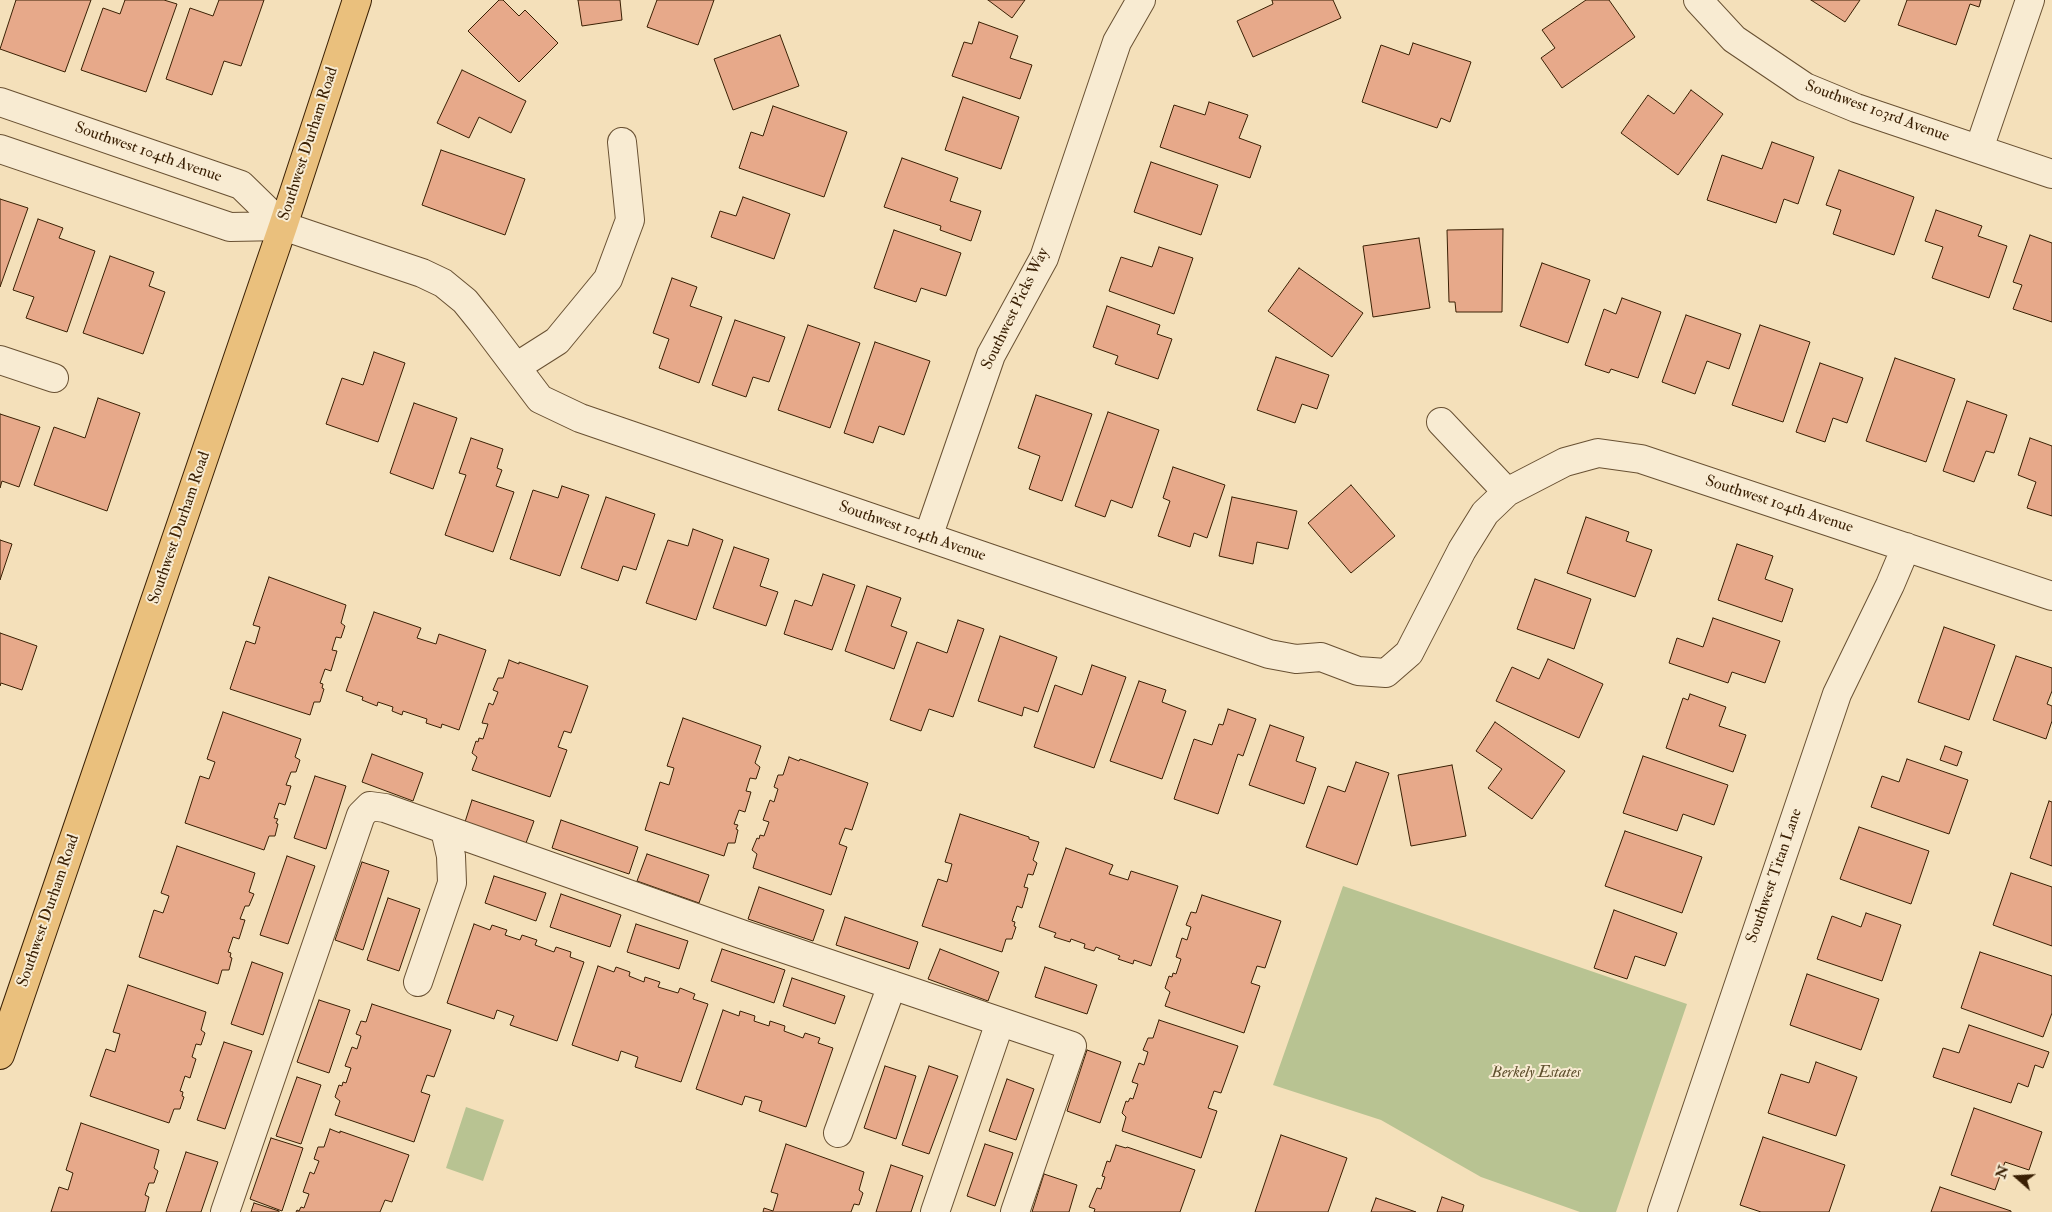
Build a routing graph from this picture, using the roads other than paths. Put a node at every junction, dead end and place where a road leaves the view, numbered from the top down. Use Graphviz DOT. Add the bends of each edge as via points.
graph roads {
  1 [pos="357,0"];
  2 [pos="1141,0"];
  3 [pos="1698,0"];
  4 [pos="2030,0"];
  5 [pos="0,102"];
  6 [pos="622,142"];
  7 [pos="0,149"];
  8 [pos="1979,150"];
  9 [pos="2052,174"];
  10 [pos="283,226"];
  11 [pos="0,360"];
  12 [pos="516,367"];
  13 [pos="54,378"];
  14 [pos="1441,422"];
  15 [pos="1507,492"];
  16 [pos="928,537"];
  17 [pos="1906,547"];
  18 [pos="2052,596"];
  19 [pos="445,830"];
  20 [pos="418,982"];
  21 [pos="892,985"];
  22 [pos="1000,1022"];
  23 [pos="0,1055"];
  24 [pos="838,1133"];
  25 [pos="225,1212"];
  26 [pos="935,1212"];
  27 [pos="1015,1212"];
  28 [pos="1662,1212"];
  1 -- 10 [label="main road, Southwest Durham Road"];
  2 -- 16 [label="street, Southwest Picks Way" via="1117,42 1044,258 990,355"];
  3 -- 8 [label="street, Southwest 103rd Avenue" via="1734,40 1805,87"];
  4 -- 8 [label="street"];
  5 -- 10 [label="street, Southwest 104th Avenue" via="240,185"];
  6 -- 12 [label="street" via="630,220 608,279 557,341"];
  7 -- 10 [label="street, Southwest 104th Avenue" via="230,227"];
  8 -- 9 [label="street, Southwest 103rd Avenue"];
  10 -- 12 [label="street, Southwest 104th Avenue" via="443,283 465,301"];
  10 -- 23 [label="main road, Southwest Durham Road"];
  11 -- 13 [label="street"];
  12 -- 16 [label="street, Southwest 104th Avenue" via="540,399 580,418"];
  14 -- 15 [label="street"];
  15 -- 16 [label="street, Southwest 104th Avenue" via="1480,520 1409,653 1386,673 1358,671 1321,657 1296,659 1269,654"];
  15 -- 17 [label="street, Southwest 104th Avenue" via="1565,462 1598,453 1641,459"];
  17 -- 18 [label="street, Southwest 104th Avenue"];
  17 -- 28 [label="street, Southwest Titan Lane" via="1837,694"];
  19 -- 20 [label="street" via="452,882"];
  19 -- 21 [label="street"];
  19 -- 25 [label="street" via="385,808 370,806 361,815"];
  21 -- 22 [label="street"];
  21 -- 24 [label="street"];
  22 -- 26 [label="street"];
  22 -- 27 [label="street" via="1072,1046"];
}
